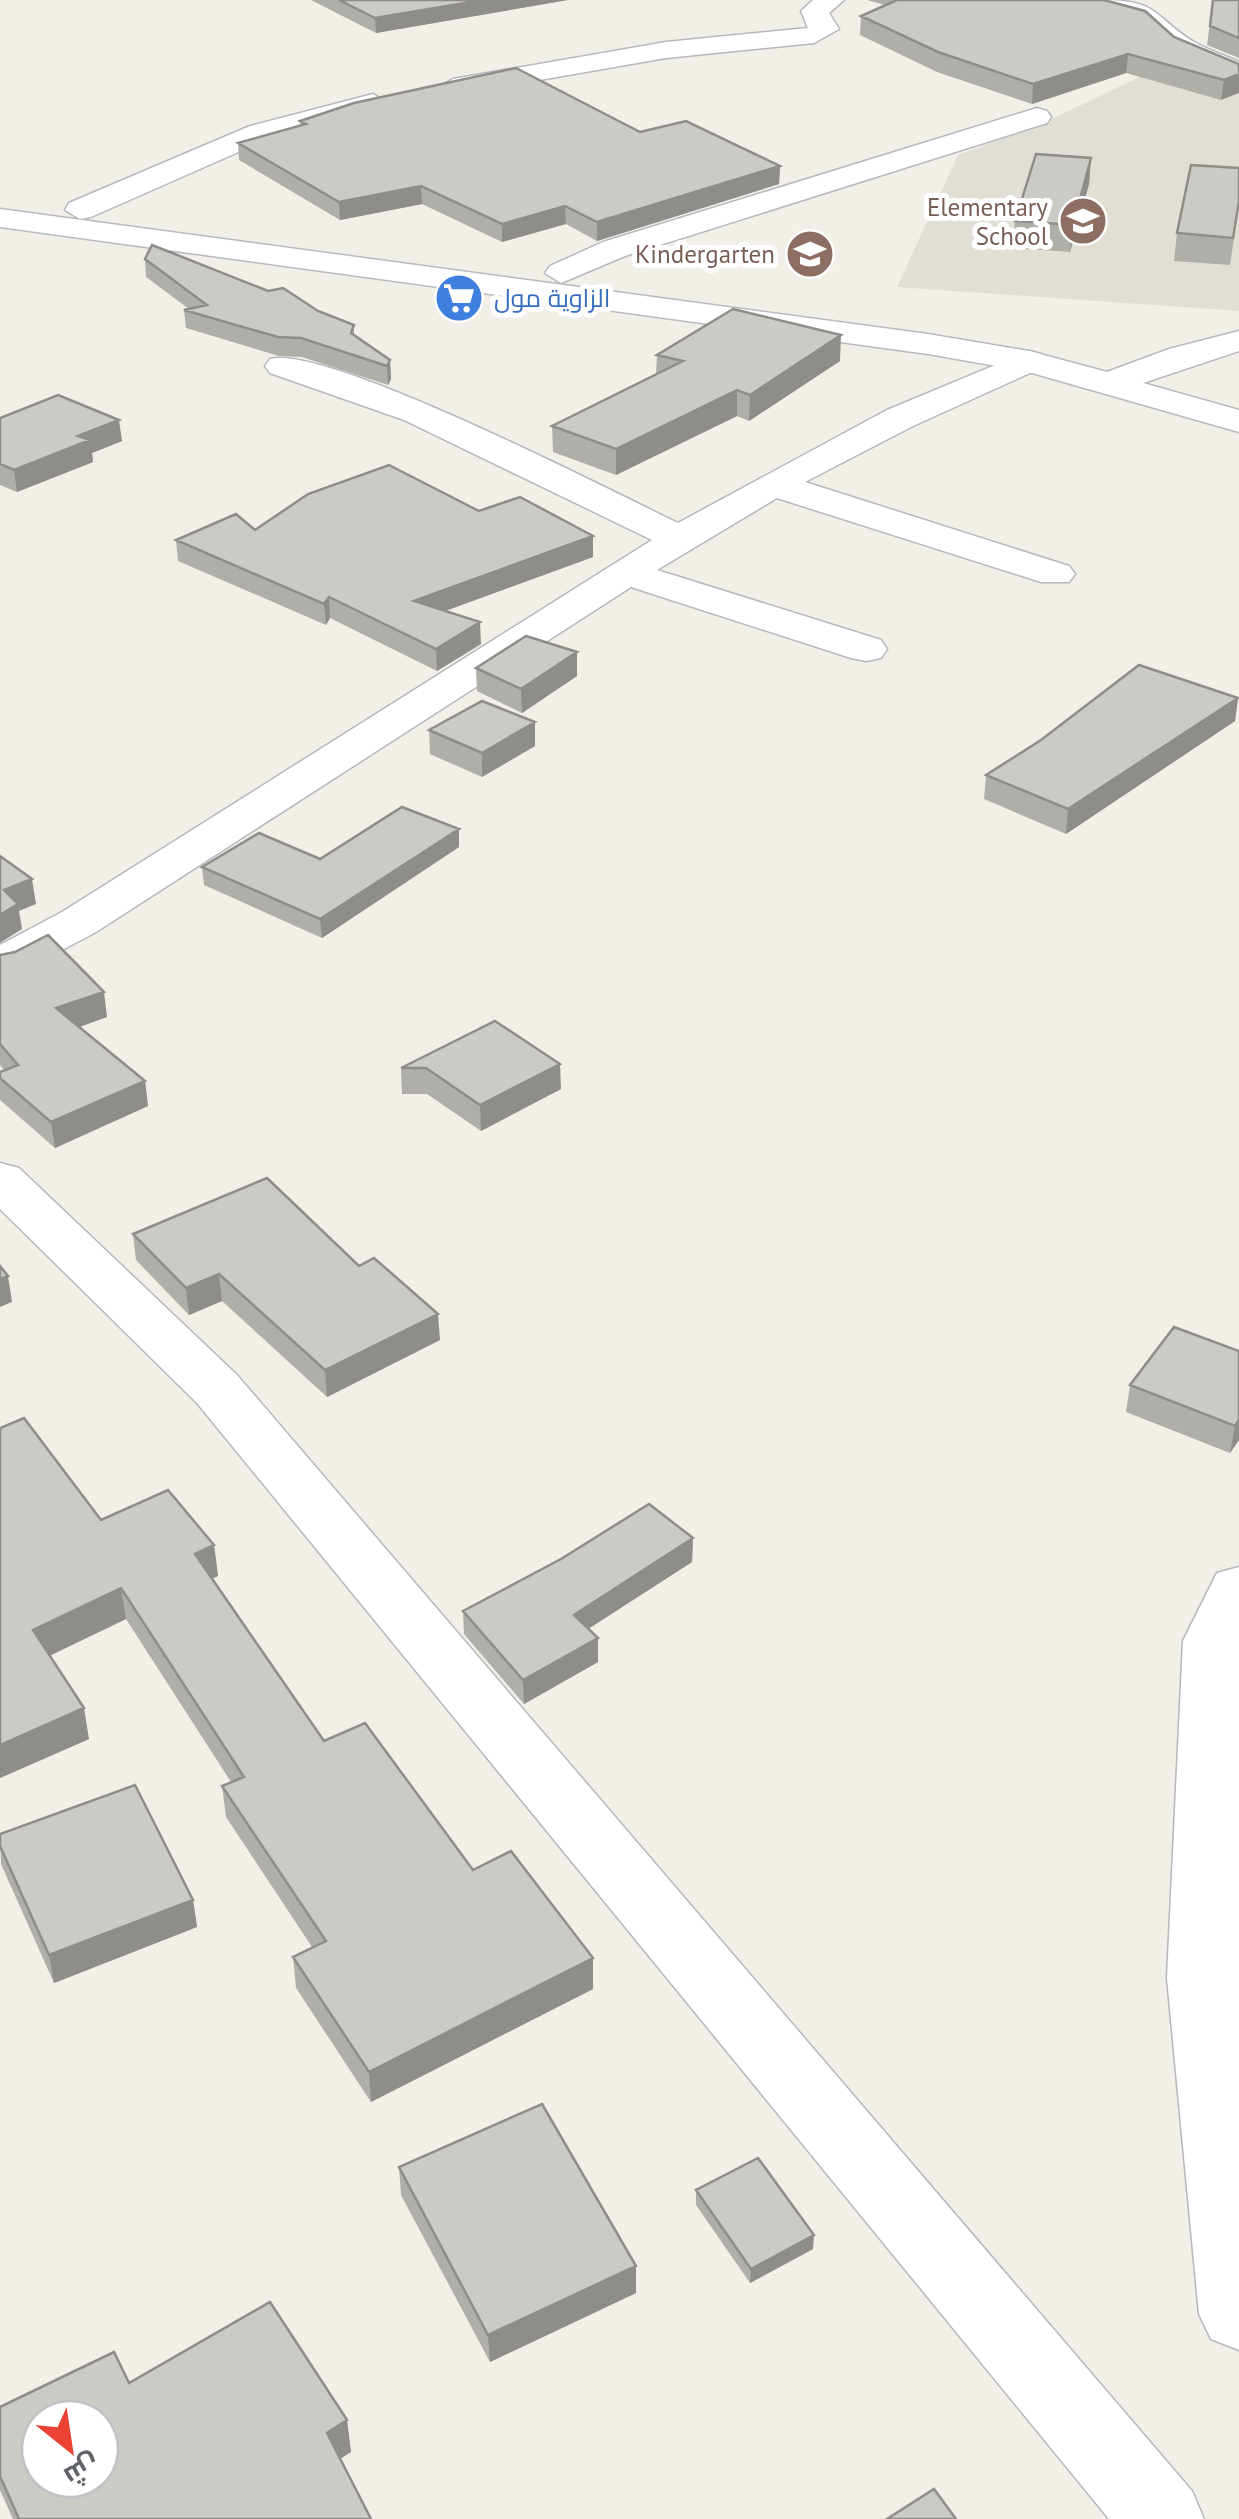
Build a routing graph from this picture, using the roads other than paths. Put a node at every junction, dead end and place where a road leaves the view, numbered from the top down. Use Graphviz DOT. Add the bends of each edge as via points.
graph roads {
  1 [pos="831,0"];
  2 [pos="1115,0"];
  3 [pos="1239,72"];
  4 [pos="1036,117"];
  5 [pos="0,199"];
  6 [pos="80,210"];
  7 [pos="0,218"];
  8 [pos="561,273"];
  9 [pos="984,342"];
  10 [pos="1239,342"];
  11 [pos="1030,361"];
  12 [pos="282,366"];
  13 [pos="1130,375"];
  14 [pos="1239,394"];
  15 [pos="1239,421"];
  16 [pos="772,484"];
  17 [pos="678,538"];
  18 [pos="623,572"];
  19 [pos="1055,574"];
  20 [pos="866,649"];
  21 [pos="0,964"];
  22 [pos="0,1179"];
  23 [pos="1239,1590"];
  24 [pos="1239,2314"];
  25 [pos="1162,2519"];
  1 -- 6 [label="street" via="814,10 826,29 814,34 666,50 416,94 260,132"];
  2 -- 3 [label="street" via="1151,18 1183,47"];
  4 -- 8 [label="street" via="614,249"];
  5 -- 6 [label="street"];
  6 -- 8 [label="street"];
  7 -- 9 [label="street"];
  8 -- 9 [label="street"];
  9 -- 11 [label="street"];
  9 -- 13 [label="street"];
  10 -- 13 [label="street"];
  11 -- 13 [label="street"];
  11 -- 16 [label="street"];
  12 -- 17 [label="street" via="417,412"];
  13 -- 14 [label="street"];
  13 -- 15 [label="street"];
  16 -- 17 [label="street"];
  16 -- 19 [label="street"];
  17 -- 18 [label="street"];
  18 -- 20 [label="street"];
  18 -- 21 [label="street" via="79,922"];
  22 -- 25 [label="street" via="217,1389"];
  23 -- 24 [label="street" via="1215,1641 1203,1978"];
}
